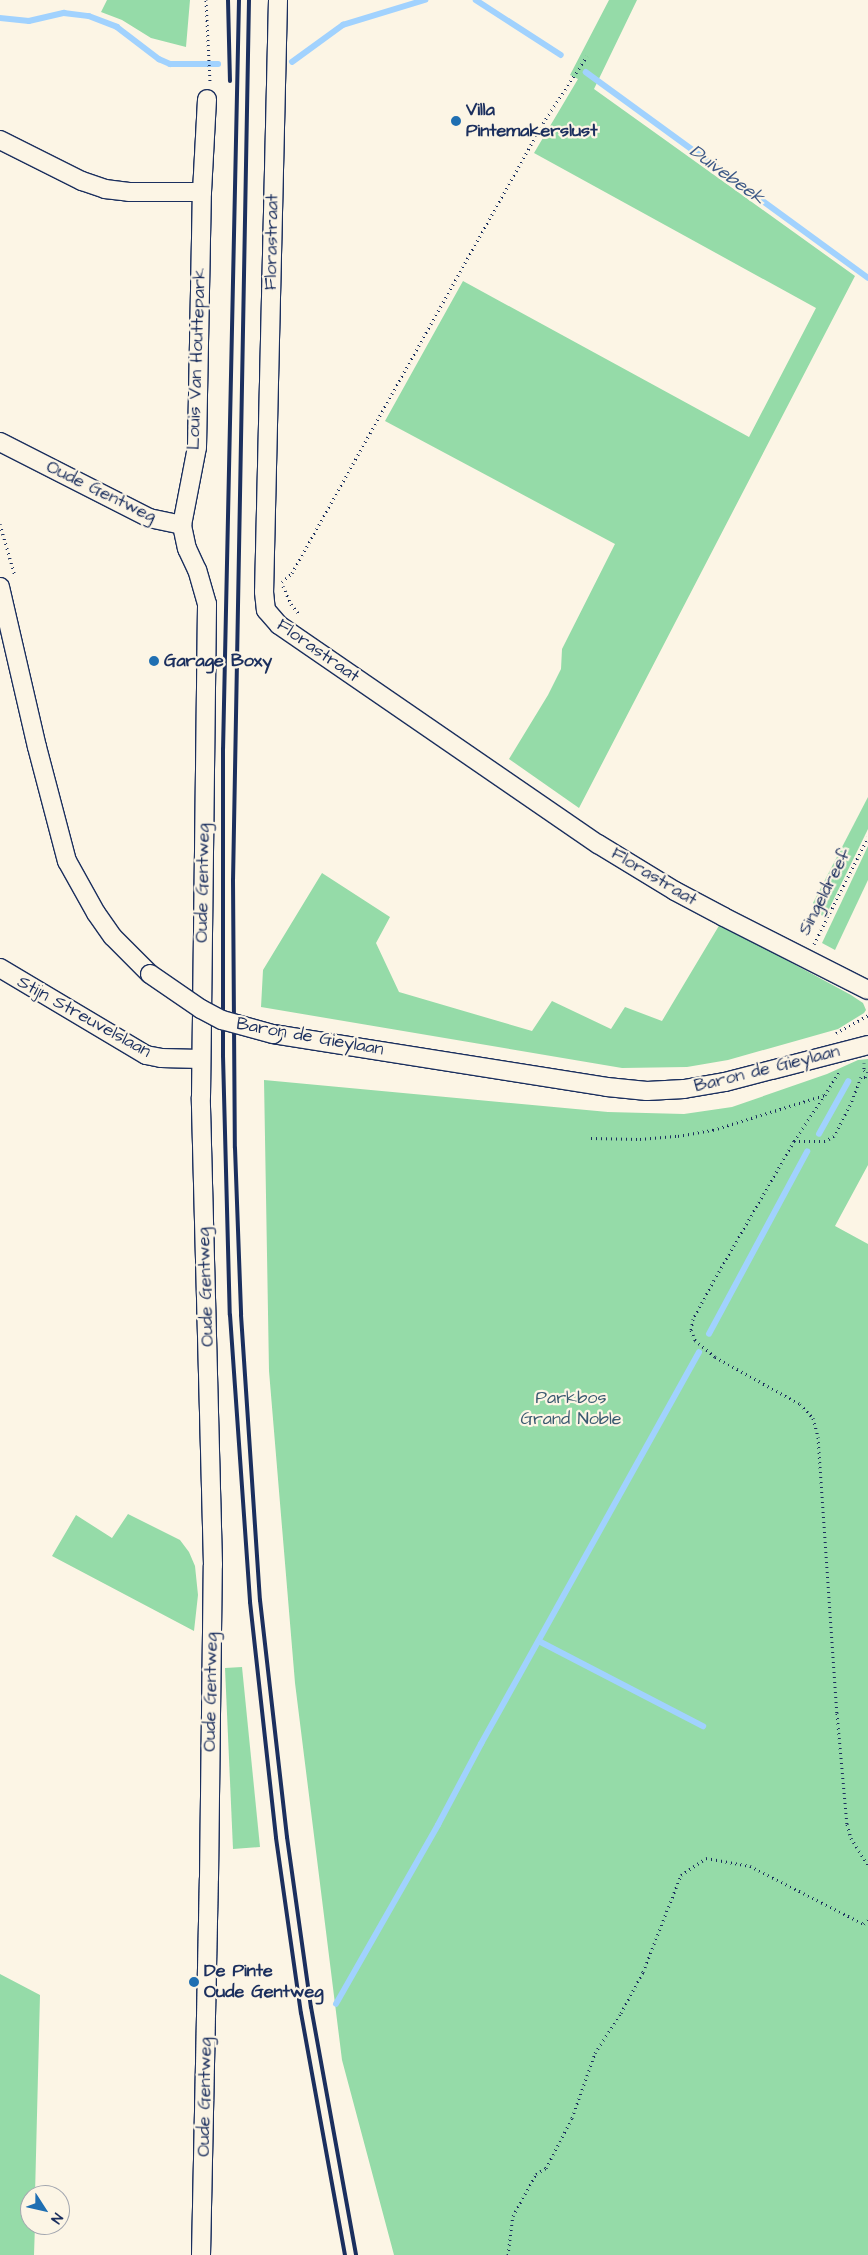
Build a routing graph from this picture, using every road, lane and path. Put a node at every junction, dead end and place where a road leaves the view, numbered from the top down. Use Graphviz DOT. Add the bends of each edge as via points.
graph roads {
  1 [pos="206,0"];
  2 [pos="278,0"];
  3 [pos="588,56"];
  4 [pos="211,74"];
  5 [pos="207,99"];
  6 [pos="0,140"];
  7 [pos="202,192"];
  8 [pos="0,442"];
  9 [pos="0,524"];
  10 [pos="182,525"];
  11 [pos="278,576"];
  12 [pos="282,583"];
  13 [pos="8,584"];
  14 [pos="264,600"];
  15 [pos="302,619"];
  16 [pos="868,837"];
  17 [pos="805,940"];
  18 [pos="815,951"];
  19 [pos="0,968"];
  20 [pos="868,990"];
  21 [pos="868,1015"];
  22 [pos="832,1034"];
  23 [pos="868,1045"];
  24 [pos="849,1048"];
  25 [pos="201,1059"];
  26 [pos="868,1072"];
  27 [pos="824,1095"];
  28 [pos="591,1138"];
  29 [pos="794,1141"];
  30 [pos="868,1865"];
  31 [pos="868,1920"];
  32 [pos="201,2255"];
  33 [pos="508,2255"];
  1 -- 4 [label="path"];
  2 -- 14 [label="street, Florastraat"];
  3 -- 12 [label="path" via="543,122 292,573"];
  5 -- 7 [label="street, Louis Van Houttepark"];
  6 -- 7 [label="street" via="82,181 104,188 129,192"];
  7 -- 10 [label="street, Louis Van Houttepark" via="197,447"];
  8 -- 10 [label="street, Oude Gentweg" via="149,518"];
  9 -- 13 [label="path"];
  10 -- 25 [label="street, Oude Gentweg" via="186,549 197,570 207,604"];
  11 -- 12 [label="path"];
  12 -- 14 [label="path"];
  12 -- 15 [label="path"];
  13 -- 24 [label="street, Baron de Gieylaan, bridge" via="37,747 67,862 113,937 150,974 208,1013 273,1034 647,1091 725,1082"];
  14 -- 18 [label="street, Florastraat" via="266,610 279,625 598,844 683,895"];
  16 -- 18 [label="path, Singeldreef"];
  17 -- 18 [label="path"];
  18 -- 20 [label="street, Florastraat"];
  19 -- 25 [label="street, Stijn Streuvelslaan" via="146,1055"];
  21 -- 22 [label="path"];
  23 -- 24 [label="street, Baron de Gieylaan"];
  24 -- 27 [label="path"];
  25 -- 32 [label="street, Oude Gentweg" via="213,1565"];
  26 -- 29 [label="path" via="861,1078 834,1136 825,1141"];
  27 -- 28 [label="path" via="712,1130 640,1139"];
  27 -- 29 [label="path"];
  29 -- 30 [label="path" via="714,1280 693,1319 691,1330 695,1340 715,1357 800,1404 814,1418 847,1824 851,1838"];
  31 -- 33 [label="path" via="864,1924 750,1866 706,1858 681,1875 643,1972 595,2053 572,2118 546,2168 536,2174 513,2216"];
}
